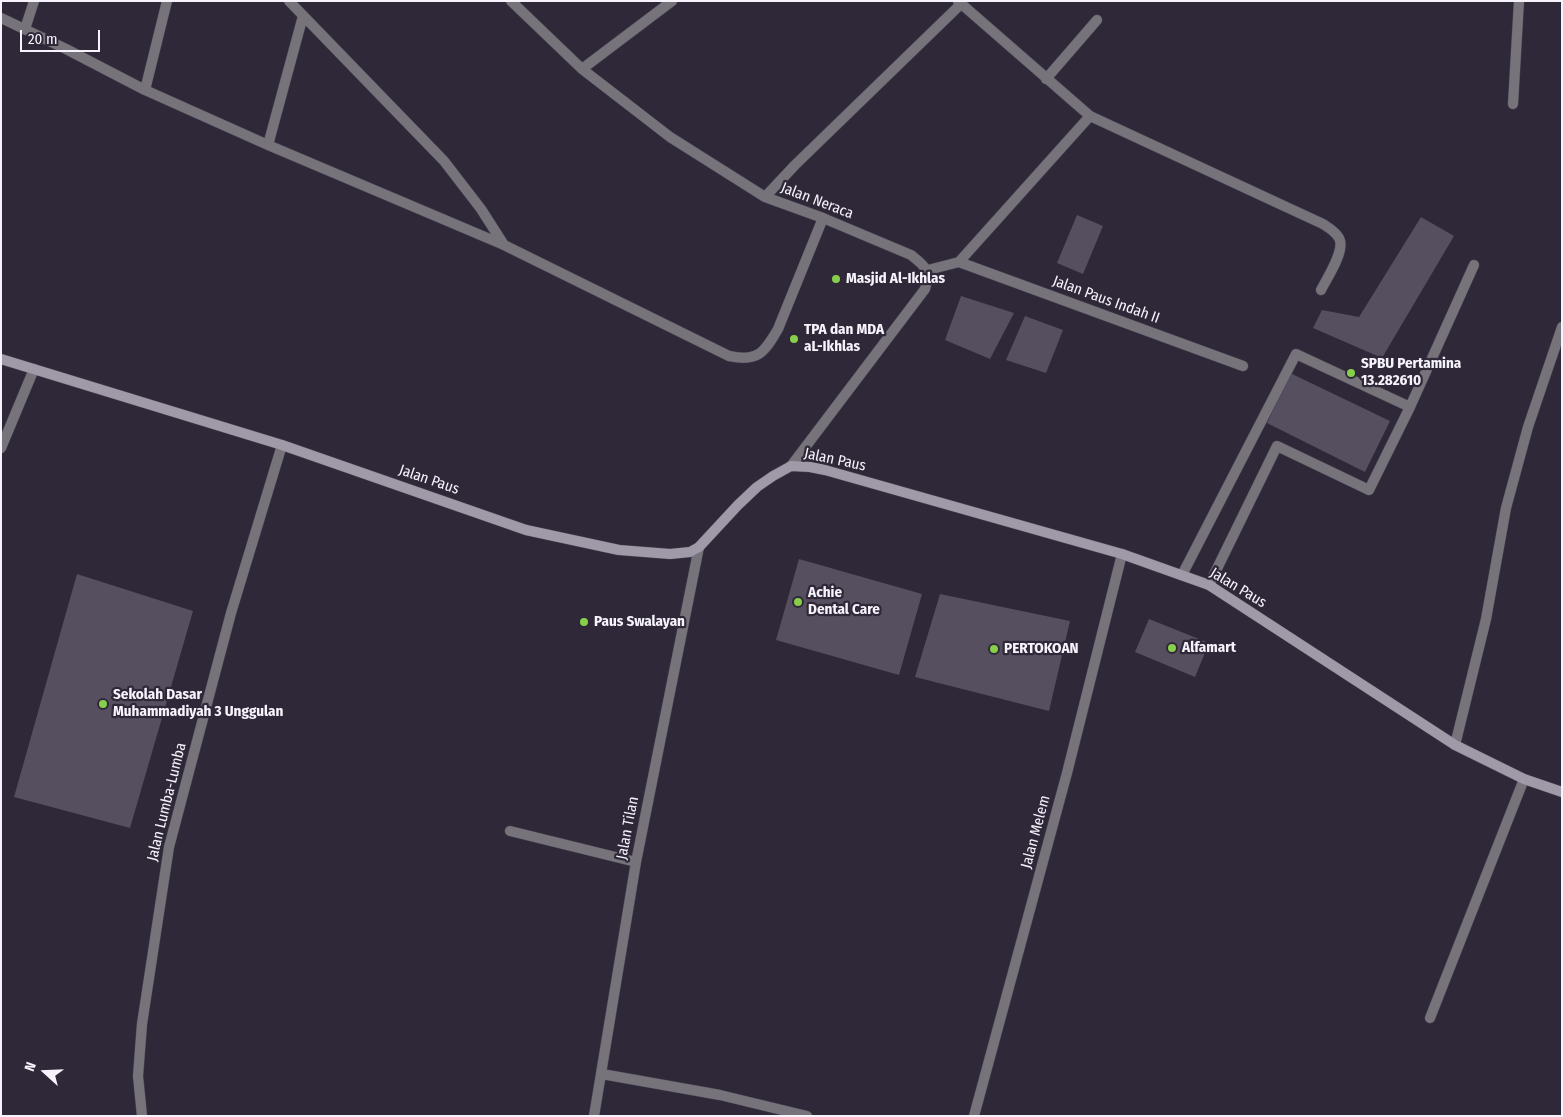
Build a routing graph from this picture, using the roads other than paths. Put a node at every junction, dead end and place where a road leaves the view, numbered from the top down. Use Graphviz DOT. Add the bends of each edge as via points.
graph roads {
  1 [pos="34,1"];
  2 [pos="167,1"];
  3 [pos="289,1"];
  4 [pos="512,1"];
  5 [pos="672,1"];
  6 [pos="1519,1"];
  7 [pos="959,2"];
  8 [pos="303,16"];
  9 [pos="1,18"];
  10 [pos="1097,20"];
  11 [pos="25,29"];
  12 [pos="582,69"];
  13 [pos="1046,79"];
  14 [pos="145,90"];
  15 [pos="1513,104"];
  16 [pos="1090,116"];
  17 [pos="268,145"];
  18 [pos="765,197"];
  19 [pos="823,218"];
  20 [pos="504,245"];
  21 [pos="959,262"];
  22 [pos="1474,265"];
  23 [pos="928,270"];
  24 [pos="1321,290"];
  25 [pos="1562,326"];
  26 [pos="1,359"];
  27 [pos="1243,366"];
  28 [pos="34,368"];
  29 [pos="1410,407"];
  30 [pos="282,445"];
  31 [pos="1,448"];
  32 [pos="792,466"];
  33 [pos="700,547"];
  34 [pos="1122,554"];
  35 [pos="1182,575"];
  36 [pos="1209,585"];
  37 [pos="1455,745"];
  38 [pos="1524,779"];
  39 [pos="1562,792"];
  40 [pos="510,831"];
  41 [pos="636,862"];
  42 [pos="1430,1018"];
  43 [pos="602,1074"];
  44 [pos="142,1116"];
  45 [pos="594,1116"];
  46 [pos="807,1116"];
  47 [pos="974,1116"];
  1 -- 11 [label="street"];
  2 -- 14 [label="street"];
  3 -- 8 [label="street"];
  4 -- 12 [label="street, Jalan Neraca"];
  5 -- 12 [label="street"];
  6 -- 15 [label="street"];
  7 -- 13 [label="street"];
  7 -- 18 [label="street"];
  8 -- 17 [label="street"];
  8 -- 20 [label="street" via="444,161 482,209"];
  9 -- 11 [label="street"];
  10 -- 13 [label="street"];
  11 -- 14 [label="street"];
  12 -- 18 [label="street, Jalan Neraca" via="670,137"];
  13 -- 16 [label="street"];
  14 -- 17 [label="street"];
  16 -- 21 [label="street"];
  16 -- 24 [label="street" via="1333,231 1341,246"];
  17 -- 20 [label="street"];
  18 -- 19 [label="street, Jalan Neraca"];
  19 -- 20 [label="street" via="778,330 758,355 744,359 710,348"];
  19 -- 23 [label="street, Jalan Neraca" via="911,255"];
  21 -- 23 [label="street"];
  21 -- 27 [label="street, Jalan Paus Indah II"];
  22 -- 29 [label="street"];
  23 -- 32 [label="street" via="925,289"];
  25 -- 37 [label="street" via="1528,427 1506,508 1486,619"];
  26 -- 28 [label="main road, Jalan Paus"];
  28 -- 30 [label="main road, Jalan Paus"];
  28 -- 31 [label="street"];
  29 -- 35 [label="street" via="1296,354"];
  29 -- 36 [label="street" via="1369,490 1277,446"];
  30 -- 33 [label="main road, Jalan Paus" via="526,530 636,552 670,554 690,552"];
  30 -- 44 [label="street, Jalan Lumba-Lumba" via="231,613 169,847 142,1024 138,1076"];
  32 -- 33 [label="main road, Jalan Paus" via="757,487"];
  32 -- 34 [label="main road, Jalan Paus" via="825,470"];
  33 -- 41 [label="street, Jalan Tilan"];
  34 -- 35 [label="main road, Jalan Paus"];
  34 -- 47 [label="street, Jalan Melem" via="1067,773"];
  35 -- 36 [label="main road, Jalan Paus"];
  36 -- 37 [label="main road, Jalan Paus"];
  37 -- 38 [label="main road, Jalan Paus"];
  38 -- 39 [label="main road, Jalan Paus"];
  38 -- 42 [label="street"];
  40 -- 41 [label="street"];
  41 -- 43 [label="street, Jalan Tilan"];
  43 -- 45 [label="street, Jalan Tilan"];
  43 -- 46 [label="street" via="720,1095"];
}
